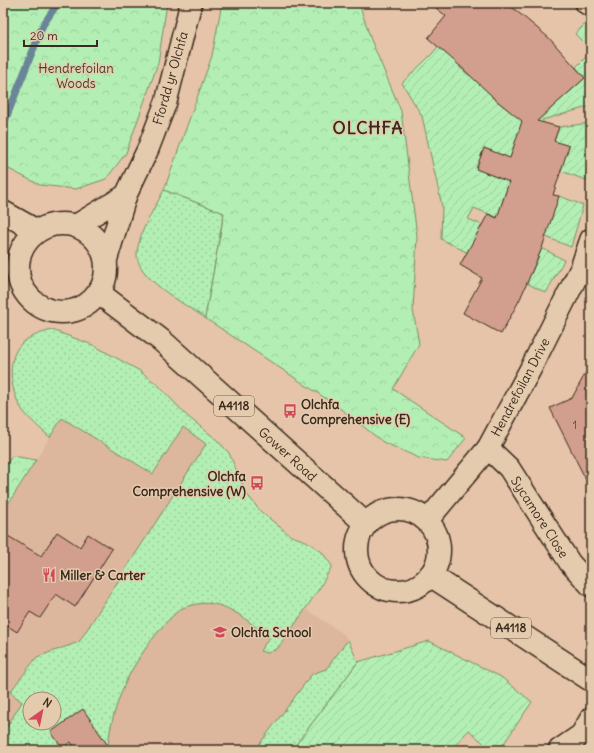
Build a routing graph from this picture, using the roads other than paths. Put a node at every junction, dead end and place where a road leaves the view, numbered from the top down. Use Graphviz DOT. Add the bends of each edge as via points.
graph roads {
  1 [pos="191,3"];
  2 [pos="586,3"];
  3 [pos="591,6"];
  4 [pos="126,194"];
  5 [pos="3,212"];
  6 [pos="75,226"];
  7 [pos="37,231"];
  8 [pos="591,239"];
  9 [pos="3,247"];
  10 [pos="106,261"];
  11 [pos="18,264"];
  12 [pos="98,293"];
  13 [pos="488,448"];
  14 [pos="427,521"];
  15 [pos="366,524"];
  16 [pos="430,575"];
  17 [pos="591,586"];
  18 [pos="591,680"];
  19 [pos="591,718"];
  20 [pos="559,750"];
  1 -- 4 [label="street, Ffordd yr Olchfa" via="166,102 148,149"];
  2 -- 3 [label="street"];
  4 -- 6 [label="street"];
  4 -- 10 [label="street, Ffordd yr Olchfa"];
  5 -- 7 [label="main road"];
  6 -- 7 [label="main road" via="62,224"];
  6 -- 10 [label="main road" via="95,239"];
  7 -- 11 [label="main road" via="21,251"];
  8 -- 13 [label="street, Hendrefoilan Drive" via="581,268"];
  9 -- 11 [label="main road"];
  10 -- 12 [label="main road" via="105,280"];
  11 -- 12 [label="main road" via="22,289 29,299 48,311 64,313 79,310 89,304"];
  12 -- 15 [label="main road, Gower Road / A4118" via="161,340"];
  13 -- 14 [label="street, Hendrefoilan Drive"];
  13 -- 17 [label="street, Sycamore Close" via="509,468 570,563"];
  14 -- 15 [label="main road" via="416,513 396,509 377,515"];
  14 -- 16 [label="main road" via="435,533 439,547 437,562"];
  15 -- 16 [label="main road" via="360,533 357,554 366,574 374,583 386,588 404,590 421,584"];
  16 -- 18 [label="main road, A4118"];
  19 -- 20 [label="street" via="580,735"];
}
